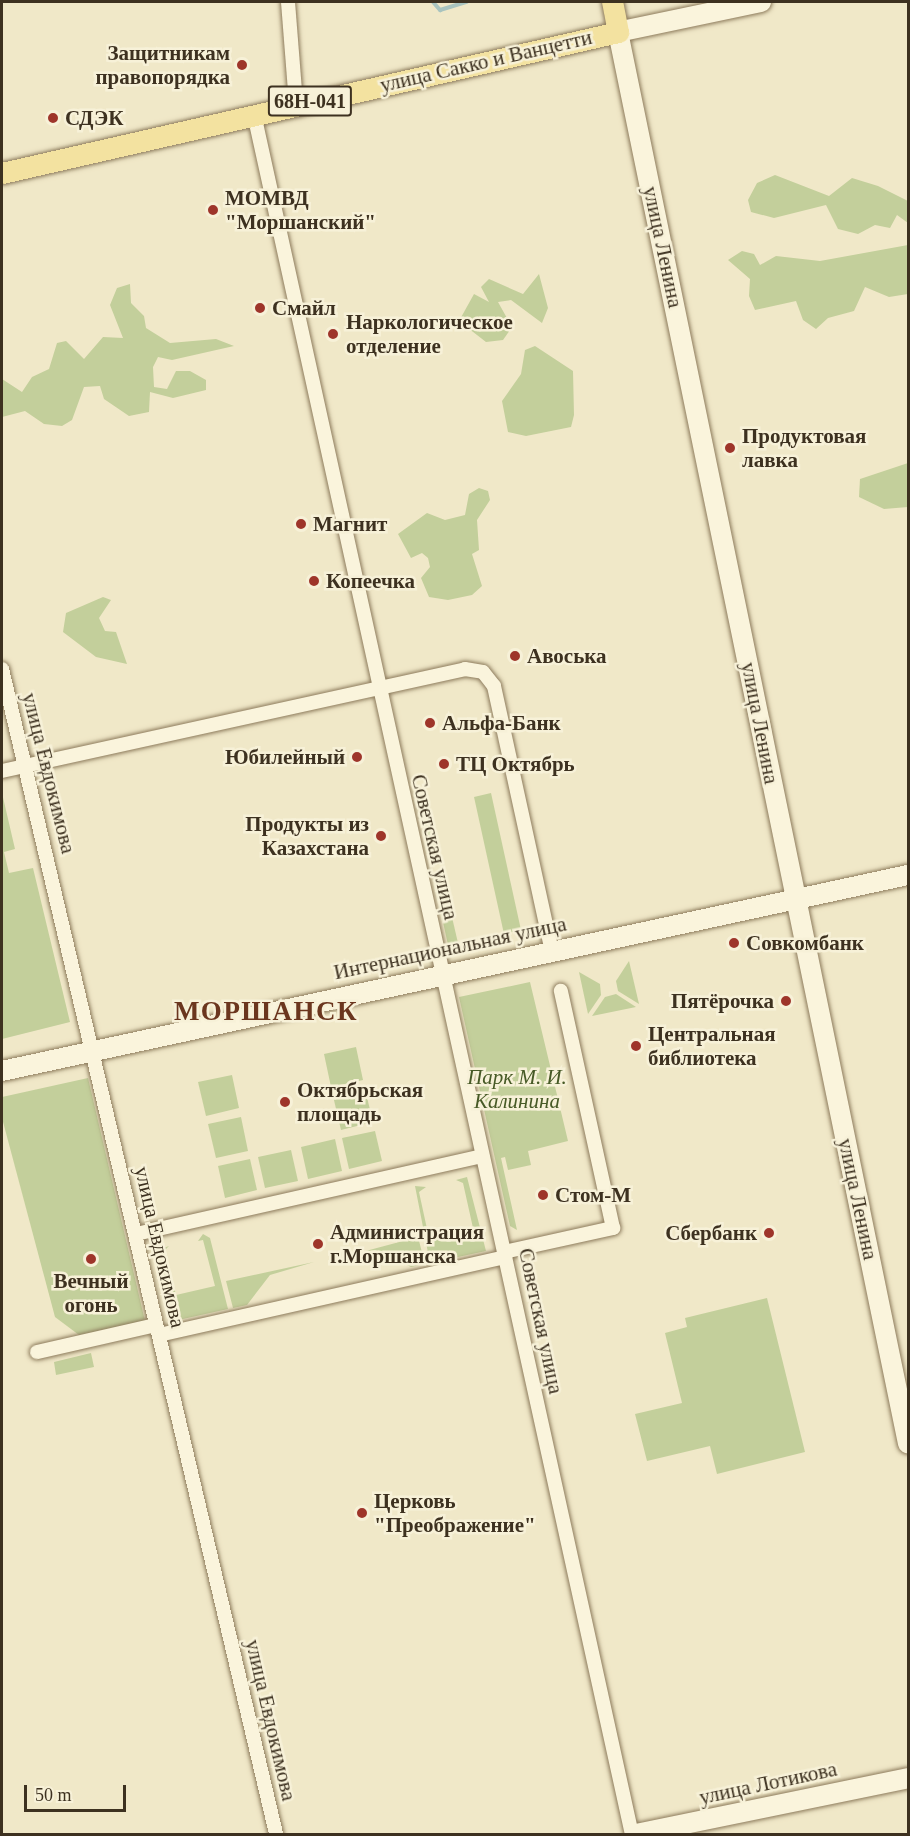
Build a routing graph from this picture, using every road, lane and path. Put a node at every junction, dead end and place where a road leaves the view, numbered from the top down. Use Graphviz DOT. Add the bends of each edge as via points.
graph roads {
  1 [pos="300,2"];
  2 [pos="612,2"];
  3 [pos="761,2"];
  4 [pos="289,6"];
  5 [pos="618,32"];
  6 [pos="296,104"];
  7 [pos="254,114"];
  8 [pos="2,173"];
  9 [pos="2,669"];
  10 [pos="378,687"];
  11 [pos="26,765"];
  12 [pos="2,771"];
  13 [pos="909,874"];
  14 [pos="796,900"];
  15 [pos="552,952"];
  16 [pos="441,974"];
  17 [pos="561,991"];
  18 [pos="94,1050"];
  19 [pos="2,1071"];
  20 [pos="482,1156"];
  21 [pos="136,1234"];
  22 [pos="505,1255"];
  23 [pos="157,1330"];
  24 [pos="37,1352"];
  25 [pos="909,1444"];
  26 [pos="909,1778"];
  27 [pos="276,1834"];
  28 [pos="632,1834"];
  29 [pos="636,1834"];
  1 -- 4 [label="street"];
  2 -- 5 [label="main road, улица Ленина"];
  3 -- 5 [label="main road, улица Сакко и Ванцетти"];
  4 -- 6 [label="street"];
  5 -- 6 [label="main road, улица Сакко и Ванцетти / 68Н-041"];
  5 -- 14 [label="main road, улица Ленина"];
  6 -- 7 [label="main road, улица Сакко и Ванцетти / 68Н-041"];
  7 -- 8 [label="main road, улица Сакко и Ванцетти / 68Н-041"];
  7 -- 10 [label="street, Советская улица"];
  9 -- 11 [label="street, улица Евдокимова"];
  10 -- 11 [label="street"];
  10 -- 15 [label="street" via="465,669 483,672 494,686"];
  10 -- 16 [label="street, Советская улица"];
  11 -- 12 [label="street"];
  11 -- 18 [label="street, улица Евдокимова"];
  13 -- 14 [label="main road, Интернациональная улица"];
  14 -- 15 [label="main road, Интернациональная улица"];
  14 -- 25 [label="main road, улица Ленина"];
  15 -- 16 [label="main road, Интернациональная улица"];
  16 -- 18 [label="main road, Интернациональная улица"];
  16 -- 20 [label="street, Советская улица"];
  17 -- 22 [label="street" via="613,1228"];
  18 -- 19 [label="main road, Интернациональная улица"];
  18 -- 21 [label="street, улица Евдокимова"];
  20 -- 21 [label="street"];
  20 -- 22 [label="street, Советская улица"];
  21 -- 23 [label="street, улица Евдокимова"];
  22 -- 23 [label="street"];
  22 -- 28 [label="street, Советская улица"];
  23 -- 24 [label="street"];
  23 -- 27 [label="street, улица Евдокимова"];
  26 -- 29 [label="main road, улица Лотикова"];
}
